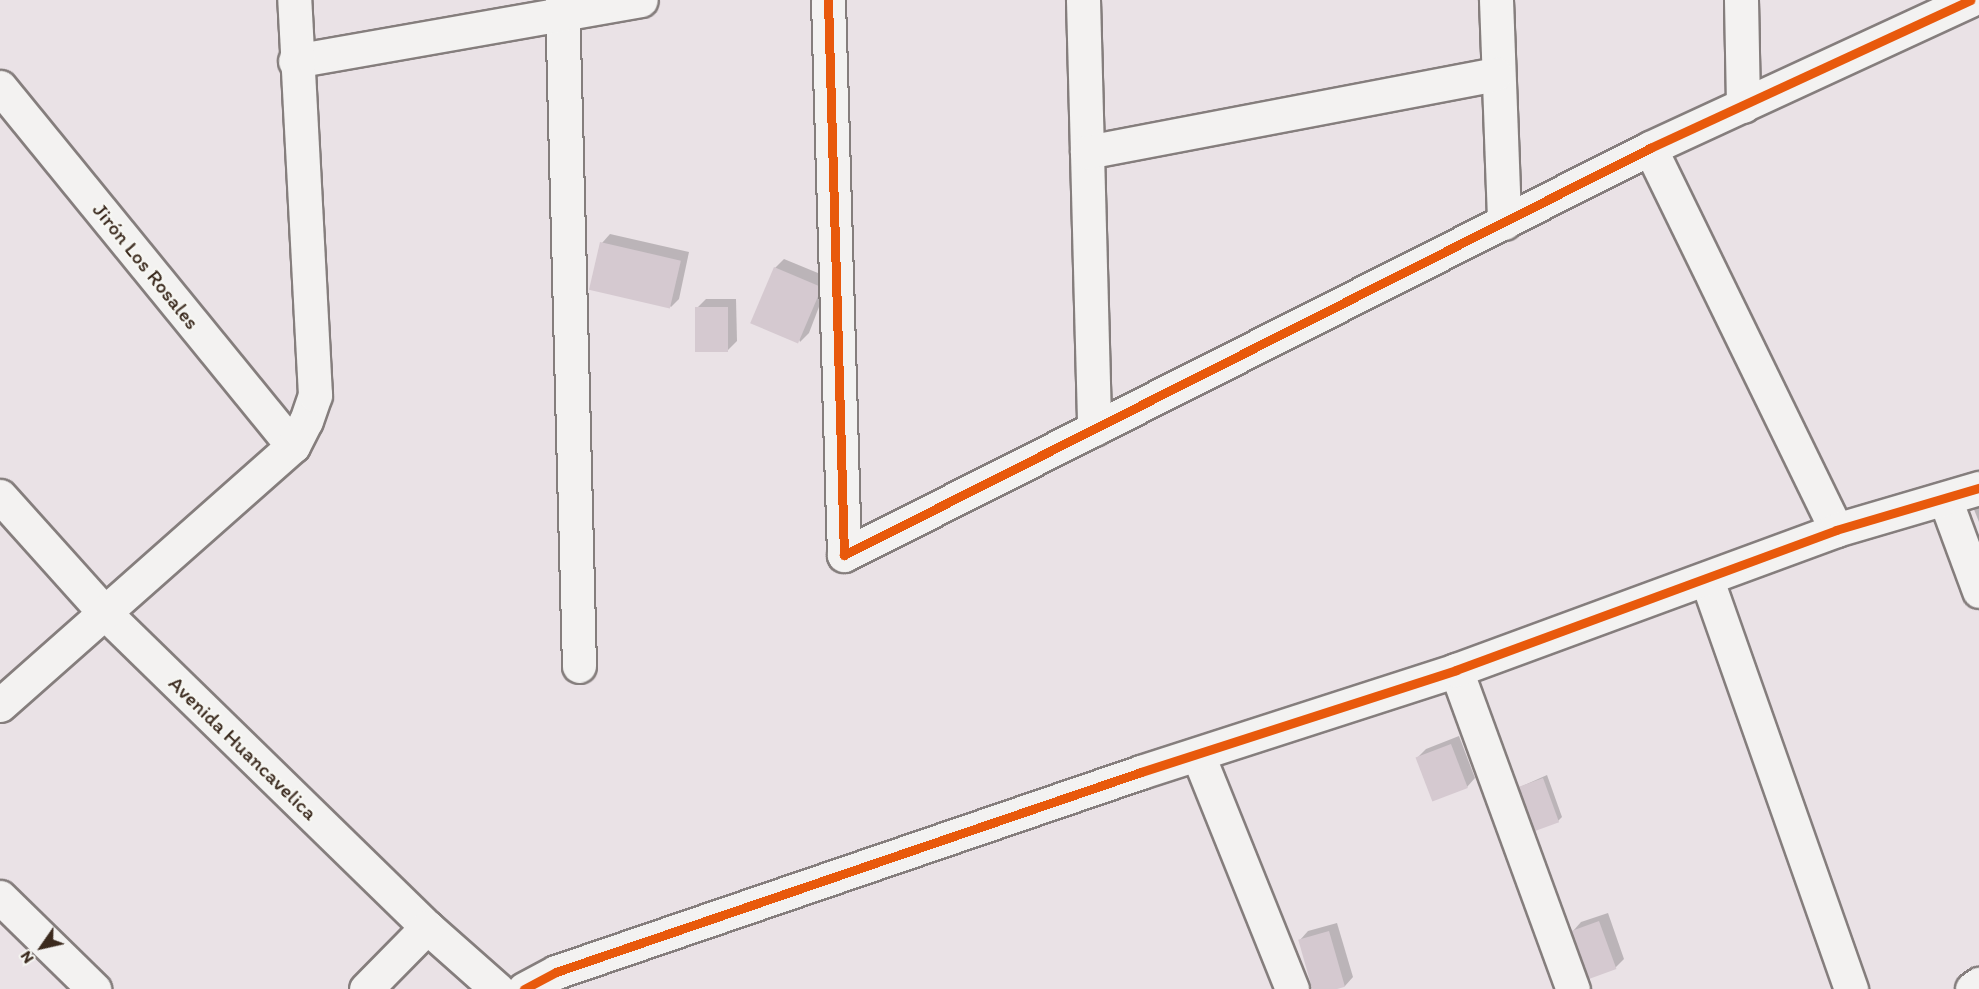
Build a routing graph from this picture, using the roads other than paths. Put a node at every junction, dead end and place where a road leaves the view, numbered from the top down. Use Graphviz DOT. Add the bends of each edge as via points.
graph roads {
  1 [pos="294,0"];
  2 [pos="641,0"];
  3 [pos="828,0"];
  4 [pos="1083,0"];
  5 [pos="1496,0"];
  6 [pos="1740,0"];
  7 [pos="1971,0"];
  8 [pos="562,8"];
  9 [pos="295,61"];
  10 [pos="1497,75"];
  11 [pos="0,87"];
  12 [pos="1743,106"];
  13 [pos="1650,148"];
  14 [pos="1087,152"];
  15 [pos="1504,224"];
  16 [pos="1095,429"];
  17 [pos="293,446"];
  18 [pos="1979,488"];
  19 [pos="0,496"];
  20 [pos="1945,499"];
  21 [pos="1836,530"];
  22 [pos="1707,580"];
  23 [pos="1979,591"];
  24 [pos="105,613"];
  25 [pos="579,666"];
  26 [pos="1456,670"];
  27 [pos="0,705"];
  28 [pos="1198,755"];
  29 [pos="0,897"];
  30 [pos="427,927"];
  31 [pos="1979,984"];
  32 [pos="94,989"];
  33 [pos="366,989"];
  34 [pos="497,989"];
  35 [pos="524,989"];
  36 [pos="1292,989"];
  37 [pos="1573,989"];
  38 [pos="1851,989"];
  39 [pos="1972,989"];
  1 -- 9 [label="street"];
  2 -- 8 [label="street"];
  3 -- 16 [label="street" via="844,555"];
  4 -- 14 [label="street"];
  5 -- 10 [label="street"];
  6 -- 12 [label="street"];
  7 -- 12 [label="street"];
  8 -- 9 [label="street"];
  8 -- 25 [label="street"];
  9 -- 17 [label="street" via="315,395"];
  10 -- 14 [label="street"];
  10 -- 15 [label="street"];
  11 -- 17 [label="street, Jirón Los Rosales"];
  12 -- 13 [label="street"];
  13 -- 15 [label="street"];
  13 -- 21 [label="street"];
  14 -- 16 [label="street"];
  15 -- 16 [label="street" via="1238,353"];
  17 -- 24 [label="street"];
  18 -- 20 [label="street"];
  19 -- 24 [label="street, Avenida Huancavelica"];
  20 -- 21 [label="street"];
  20 -- 23 [label="street"];
  21 -- 22 [label="street"];
  22 -- 26 [label="street"];
  22 -- 38 [label="street"];
  24 -- 27 [label="street"];
  24 -- 30 [label="street, Avenida Huancavelica"];
  26 -- 28 [label="street"];
  26 -- 37 [label="street"];
  28 -- 35 [label="street" via="556,972"];
  28 -- 36 [label="street"];
  29 -- 32 [label="street"];
  30 -- 33 [label="street"];
  30 -- 34 [label="street, Avenida Huancavelica"];
  31 -- 39 [label="street"];
}
